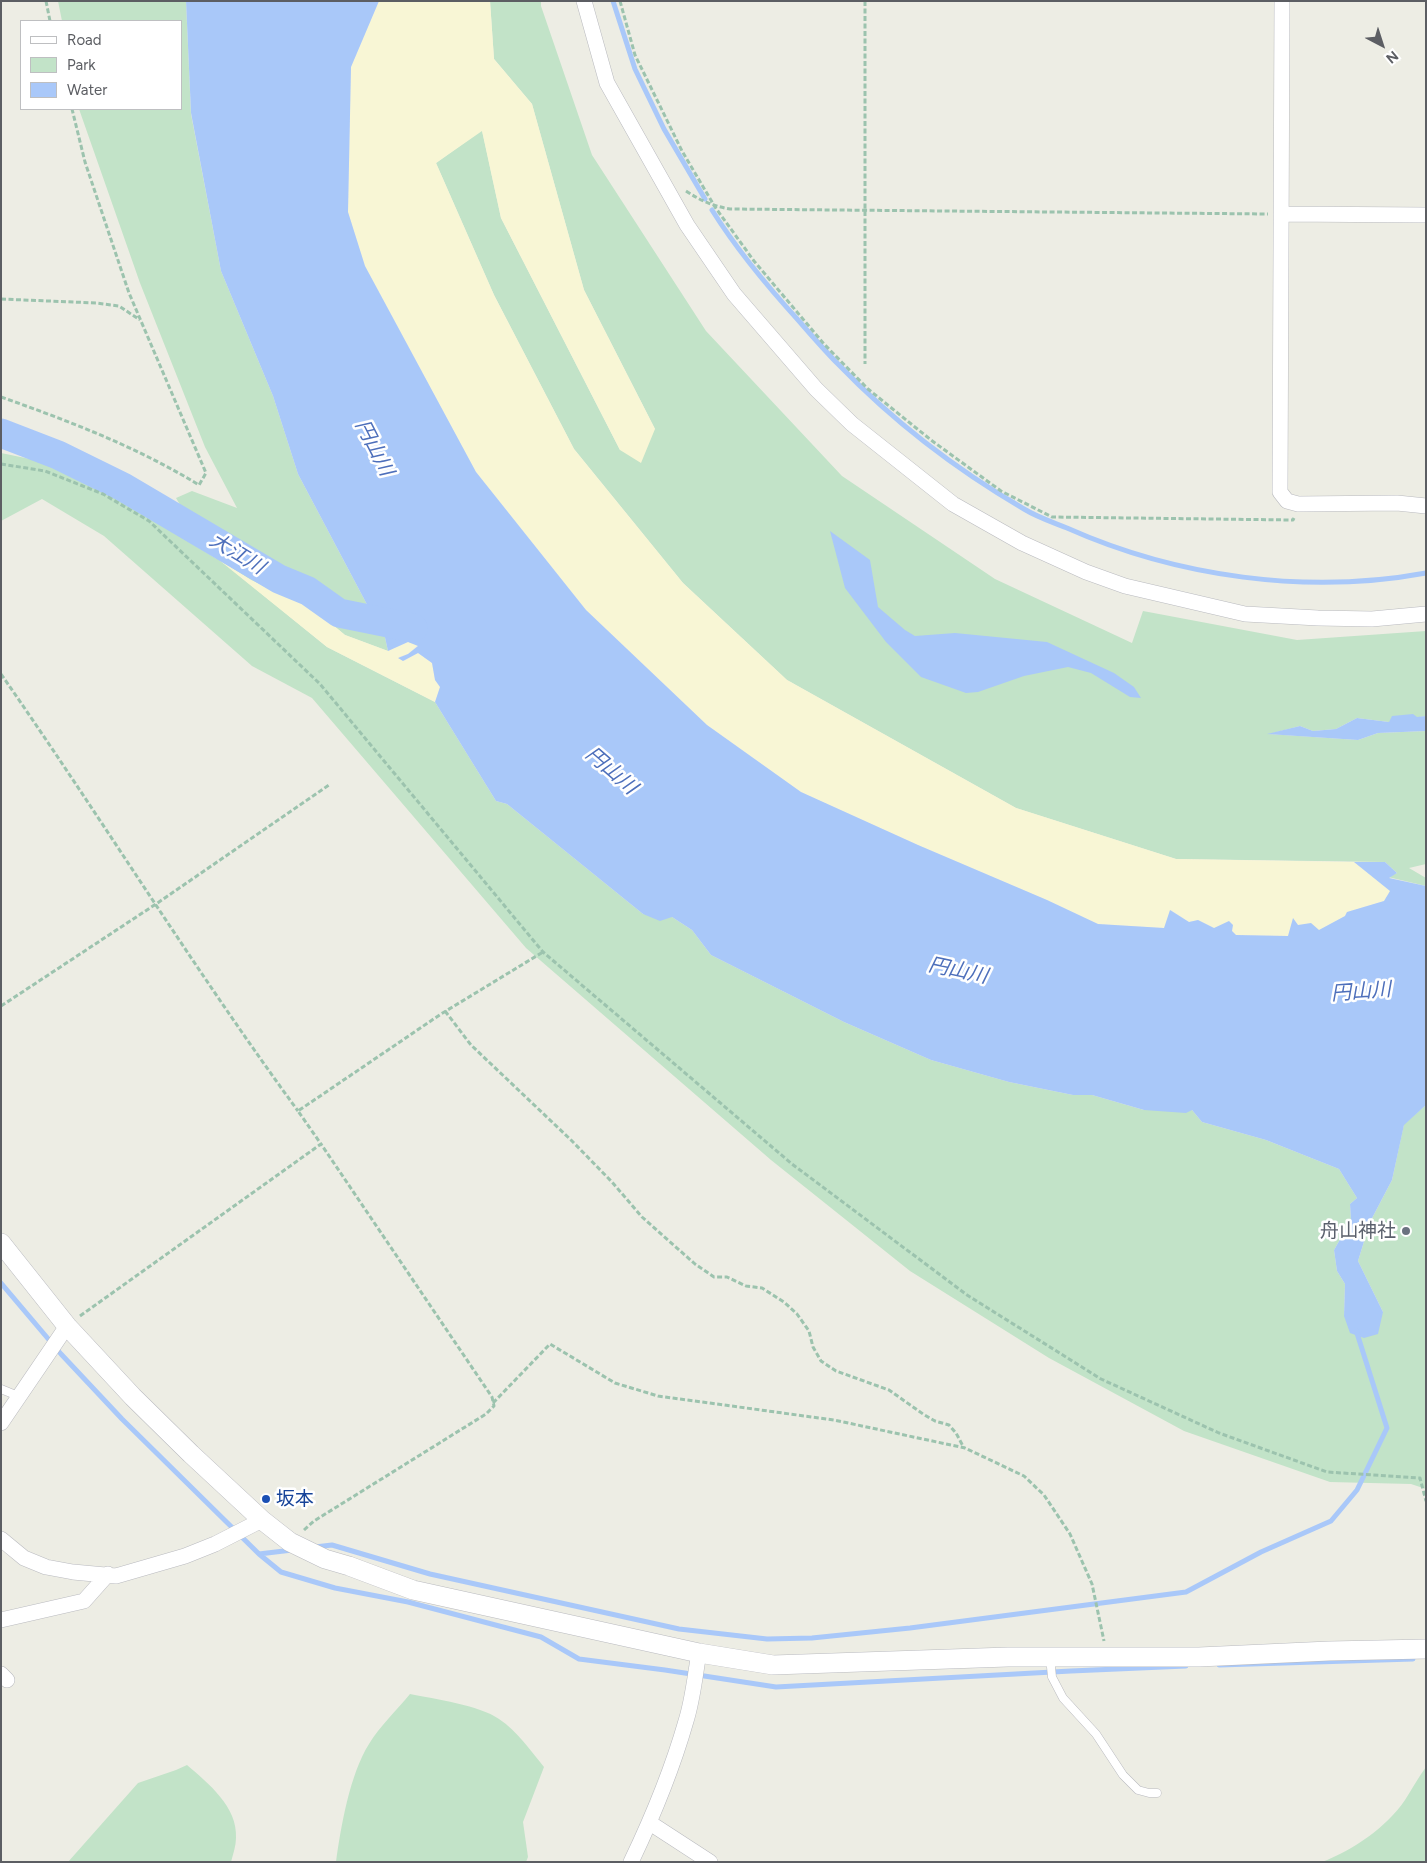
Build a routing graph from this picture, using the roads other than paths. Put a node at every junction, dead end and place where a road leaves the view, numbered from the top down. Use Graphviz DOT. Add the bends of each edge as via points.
graph roads {
  1 [pos="584,1"];
  2 [pos="1282,1"];
  3 [pos="1282,214"];
  4 [pos="1426,215"];
  5 [pos="1426,506"];
  6 [pos="1426,614"];
  7 [pos="1,1243"];
  8 [pos="67,1326"];
  9 [pos="1,1389"];
  10 [pos="18,1396"];
  11 [pos="1,1423"];
  12 [pos="262,1520"];
  13 [pos="1,1539"];
  14 [pos="108,1574"];
  15 [pos="1,1620"];
  16 [pos="1426,1649"];
  17 [pos="699,1652"];
  18 [pos="1050,1657"];
  19 [pos="1156,1793"];
  20 [pos="650,1823"];
  21 [pos="631,1862"];
  22 [pos="710,1862"];
  1 -- 6 [label="street" via="607,82 687,225 734,294 816,389 852,424 954,504 1029,547 1086,572 1134,588 1245,614 1372,619"];
  2 -- 3 [label="street"];
  3 -- 4 [label="street"];
  3 -- 5 [label="street" via="1280,492 1287,501 1298,504"];
  7 -- 8 [label="street"];
  8 -- 10 [label="street"];
  8 -- 12 [label="street" via="139,1403"];
  9 -- 10 [label="lane"];
  10 -- 11 [label="street"];
  12 -- 14 [label="street" via="186,1556 116,1576"];
  12 -- 17 [label="street" via="290,1542 325,1560 413,1590"];
  13 -- 14 [label="street" via="24,1558 46,1567"];
  14 -- 15 [label="street" via="84,1600"];
  16 -- 18 [label="street" via="1199,1657"];
  17 -- 18 [label="street" via="773,1665"];
  17 -- 20 [label="street" via="687,1719"];
  18 -- 19 [label="lane" via="1052,1677 1063,1698 1096,1734 1123,1775 1138,1790"];
  20 -- 21 [label="street"];
  20 -- 22 [label="street"];
}
